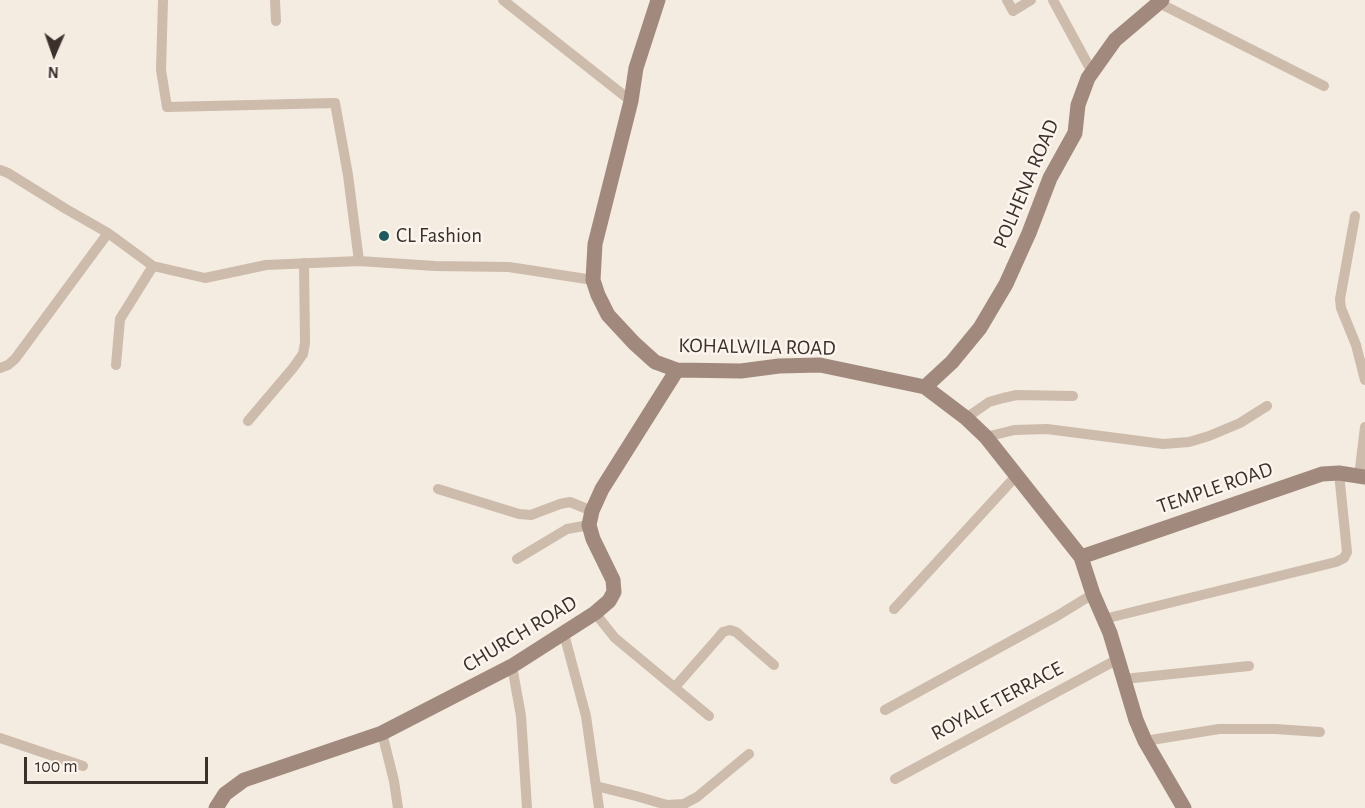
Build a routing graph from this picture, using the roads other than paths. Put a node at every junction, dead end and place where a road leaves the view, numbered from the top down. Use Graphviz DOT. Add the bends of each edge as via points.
graph roads {
  1 [pos="163,0"];
  2 [pos="275,0"];
  3 [pos="503,0"];
  4 [pos="658,0"];
  5 [pos="1007,0"];
  6 [pos="1031,0"];
  7 [pos="1053,0"];
  8 [pos="1160,1"];
  9 [pos="276,21"];
  10 [pos="1092,72"];
  11 [pos="1324,86"];
  12 [pos="631,101"];
  13 [pos="0,170"];
  14 [pos="1355,216"];
  15 [pos="108,233"];
  16 [pos="359,261"];
  17 [pos="304,263"];
  18 [pos="153,266"];
  19 [pos="593,280"];
  20 [pos="116,365"];
  21 [pos="0,368"];
  22 [pos="677,370"];
  23 [pos="1365,380"];
  24 [pos="926,387"];
  25 [pos="1073,396"];
  26 [pos="1267,406"];
  27 [pos="966,418"];
  28 [pos="248,421"];
  29 [pos="1365,427"];
  30 [pos="986,437"];
  31 [pos="1339,473"];
  32 [pos="1017,475"];
  33 [pos="1362,477"];
  34 [pos="438,489"];
  35 [pos="591,518"];
  36 [pos="1081,557"];
  37 [pos="517,559"];
  38 [pos="1093,594"];
  39 [pos="894,609"];
  40 [pos="596,613"];
  41 [pos="1104,619"];
  42 [pos="564,634"];
  43 [pos="1118,658"];
  44 [pos="774,665"];
  45 [pos="512,666"];
  46 [pos="1249,666"];
  47 [pos="1124,680"];
  48 [pos="675,687"];
  49 [pos="885,710"];
  50 [pos="709,716"];
  51 [pos="1320,732"];
  52 [pos="382,733"];
  53 [pos="0,738"];
  54 [pos="1145,741"];
  55 [pos="749,754"];
  56 [pos="83,766"];
  57 [pos="895,779"];
  58 [pos="596,786"];
  59 [pos="216,808"];
  60 [pos="398,808"];
  61 [pos="527,808"];
  62 [pos="598,808"];
  63 [pos="1184,808"];
  1 -- 16 [label="street" via="161,70 167,106 335,103"];
  2 -- 9 [label="street"];
  3 -- 12 [label="street"];
  4 -- 12 [label="street, KOHALWILA ROAD" via="636,68"];
  5 -- 6 [label="street" via="1013,11"];
  7 -- 10 [label="street"];
  8 -- 10 [label="street, POLHENA ROAD" via="1115,40"];
  8 -- 11 [label="street"];
  10 -- 24 [label="street, POLHENA ROAD" via="1078,105 1075,133 1050,178 1006,284 980,328"];
  12 -- 19 [label="street, KOHALWILA ROAD" via="595,244"];
  13 -- 15 [label="street"];
  14 -- 23 [label="street" via="1340,299"];
  15 -- 18 [label="street"];
  15 -- 21 [label="street" via="15,359"];
  16 -- 17 [label="street"];
  16 -- 19 [label="street" via="509,267"];
  17 -- 18 [label="street" via="205,278"];
  17 -- 28 [label="street" via="303,354"];
  18 -- 20 [label="street" via="120,319"];
  19 -- 22 [label="street, KOHALWILA ROAD" via="608,315 634,343 655,362"];
  22 -- 24 [label="street, KOHALWILA ROAD" via="741,371 820,365"];
  22 -- 35 [label="street" via="602,489"];
  24 -- 27 [label="street, KOHALWILA ROAD"];
  25 -- 27 [label="street" via="1017,395 989,402"];
  26 -- 30 [label="street" via="1240,423 1189,442 1163,444 1047,429 1014,430"];
  27 -- 30 [label="street, KOHALWILA ROAD"];
  29 -- 33 [label="street"];
  30 -- 32 [label="street, KOHALWILA ROAD"];
  31 -- 33 [label="street, TEMPLE ROAD"];
  31 -- 36 [label="street, TEMPLE ROAD" via="1305,479"];
  31 -- 41 [label="street" via="1347,552 1344,558"];
  32 -- 36 [label="street, KOHALWILA ROAD"];
  32 -- 39 [label="street"];
  34 -- 35 [label="street" via="519,514 531,515 570,502"];
  35 -- 37 [label="street"];
  35 -- 40 [label="street, CHURCH ROAD" via="593,539 613,580 614,592"];
  36 -- 38 [label="street, KOHALWILA ROAD"];
  38 -- 41 [label="street, KOHALWILA ROAD"];
  38 -- 49 [label="street"];
  40 -- 42 [label="street, CHURCH ROAD"];
  40 -- 48 [label="street" via="615,638"];
  41 -- 43 [label="street, KOHALWILA ROAD"];
  42 -- 45 [label="street, CHURCH ROAD"];
  42 -- 58 [label="street" via="586,716"];
  43 -- 47 [label="street, KOHALWILA ROAD"];
  43 -- 57 [label="street, ROYALE TERRACE"];
  44 -- 48 [label="street" via="730,630 723,632"];
  45 -- 52 [label="street, CHURCH ROAD"];
  45 -- 61 [label="street" via="521,716"];
  46 -- 47 [label="street"];
  47 -- 54 [label="street, KOHALWILA ROAD"];
  48 -- 50 [label="street"];
  51 -- 54 [label="street" via="1219,729"];
  52 -- 59 [label="street, CHURCH ROAD" via="244,780 225,794"];
  52 -- 60 [label="street"];
  53 -- 56 [label="street"];
  54 -- 63 [label="street, KOHALWILA ROAD"];
  55 -- 58 [label="street" via="684,804 667,805"];
  58 -- 62 [label="street"];
}
